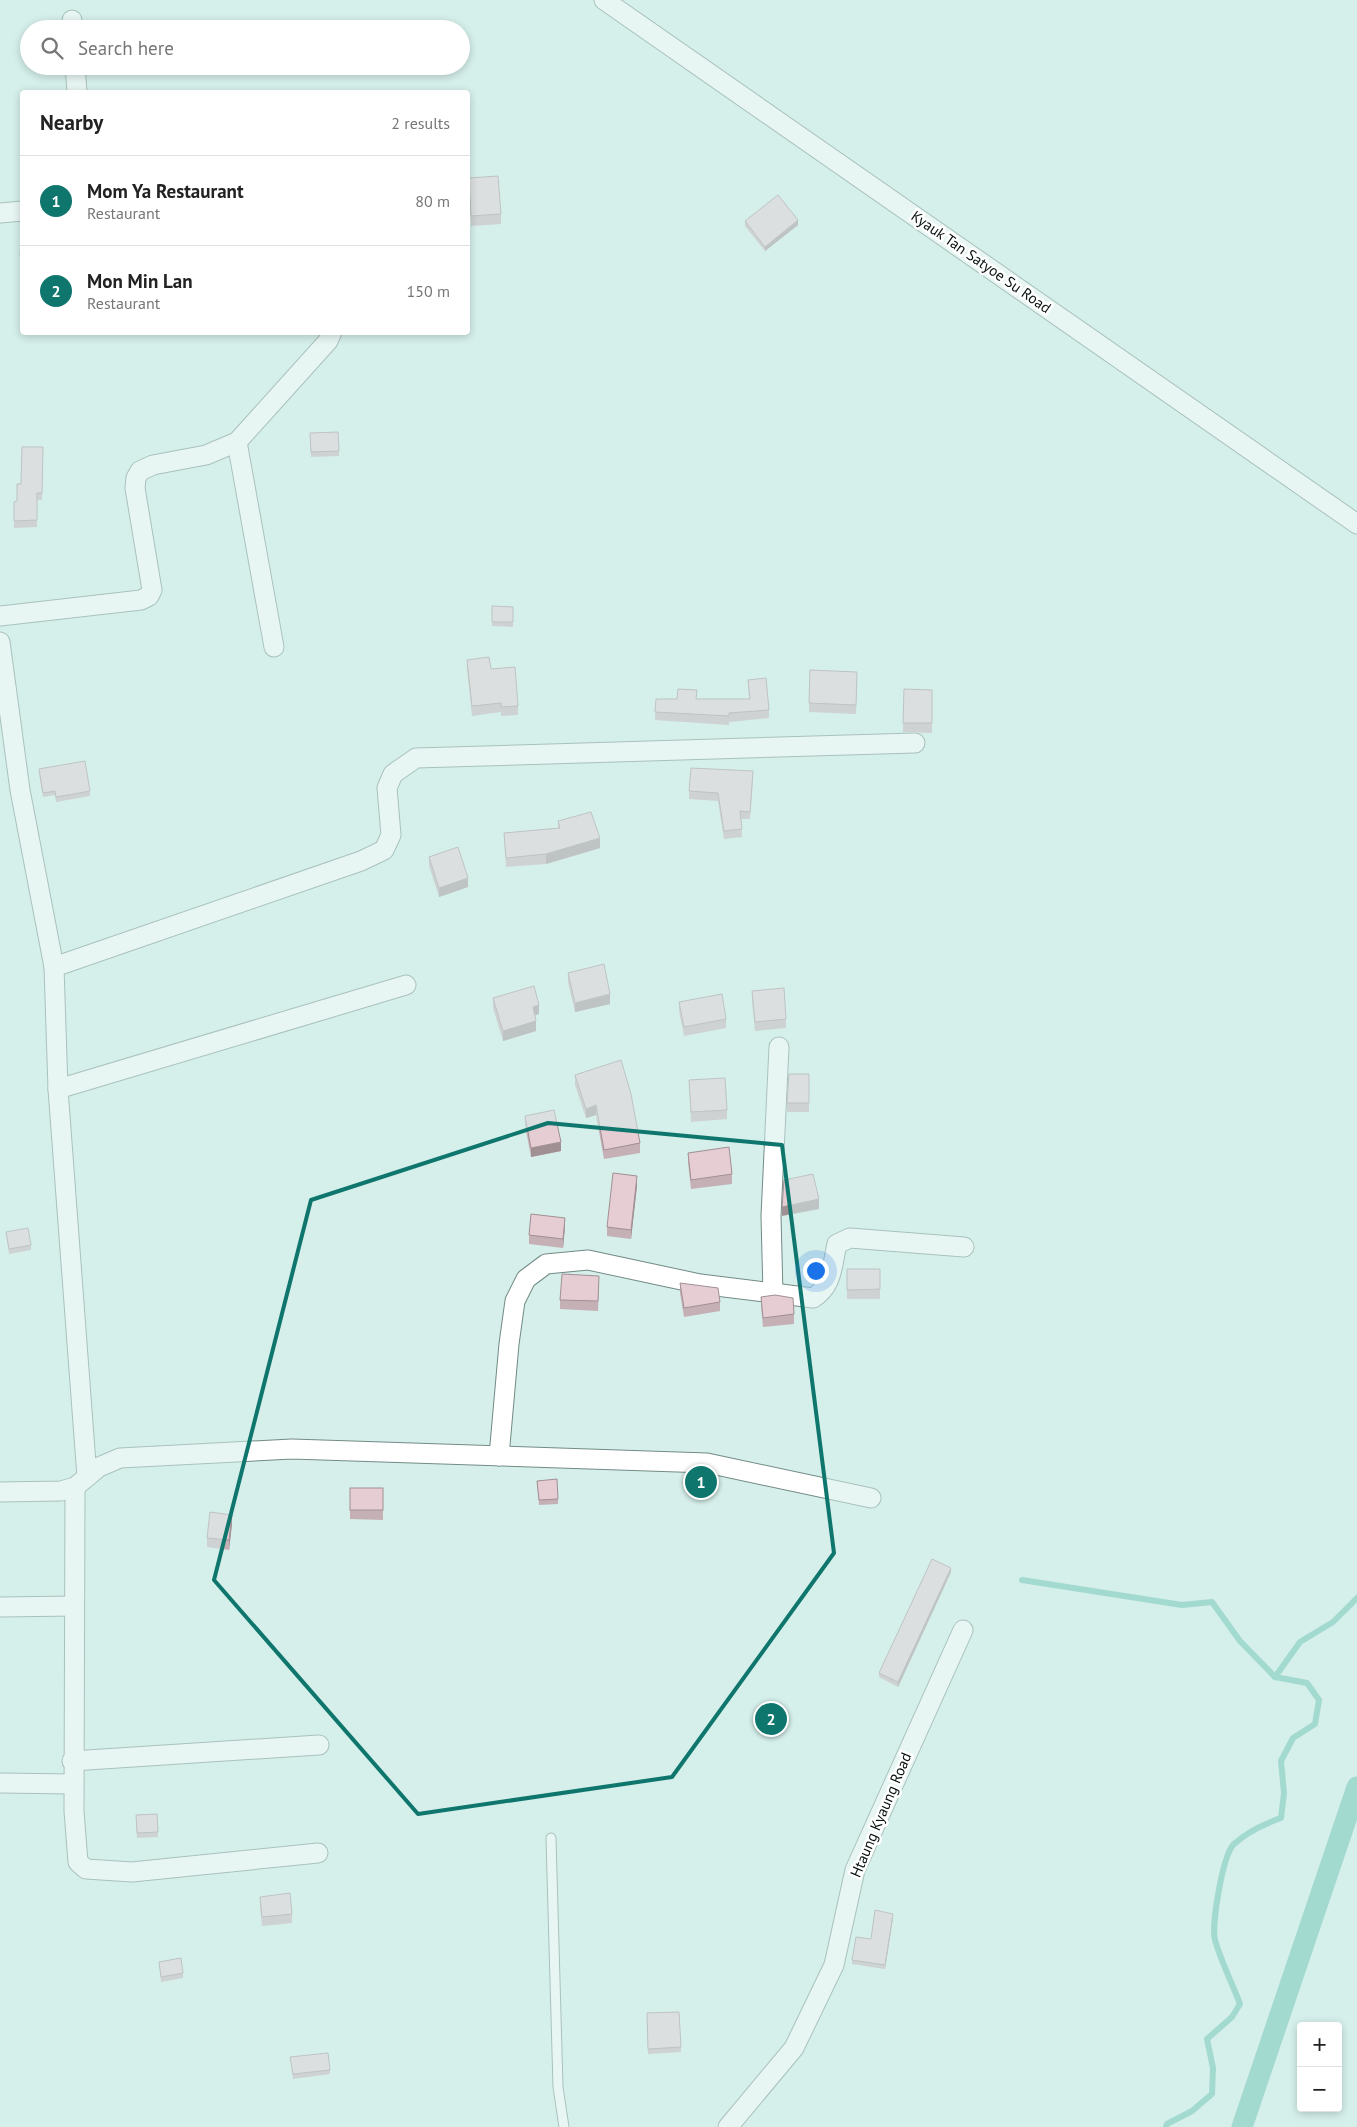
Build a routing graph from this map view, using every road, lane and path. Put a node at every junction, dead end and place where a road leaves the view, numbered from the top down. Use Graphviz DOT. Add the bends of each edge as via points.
graph roads {
  1 [pos="604,0"];
  2 [pos="76,75"];
  3 [pos="77,90"];
  4 [pos="20,211"];
  5 [pos="0,213"];
  6 [pos="330,335"];
  7 [pos="237,442"];
  8 [pos="1357,524"];
  9 [pos="0,616"];
  10 [pos="0,642"];
  11 [pos="274,647"];
  12 [pos="915,743"];
  13 [pos="54,967"];
  14 [pos="406,985"];
  15 [pos="778,1048"];
  16 [pos="58,1089"];
  17 [pos="964,1247"];
  18 [pos="773,1293"];
  19 [pos="499,1456"];
  20 [pos="81,1482"];
  21 [pos="0,1492"];
  22 [pos="871,1498"];
  23 [pos="74,1606"];
  24 [pos="0,1607"];
  25 [pos="963,1630"];
  26 [pos="319,1745"];
  27 [pos="72,1761"];
  28 [pos="0,1783"];
  29 [pos="73,1784"];
  30 [pos="551,1838"];
  31 [pos="318,1853"];
  32 [pos="564,2127"];
  33 [pos="728,2127"];
  1 -- 8 [label="street, Kyauk Tan Satyoe Su Road"];
  2 -- 3 [label="street"];
  4 -- 5 [label="street"];
  6 -- 7 [label="street"];
  7 -- 9 [label="street" via="206,455 153,465 140,471 136,478 152,590 149,596 141,600"];
  7 -- 11 [label="street"];
  10 -- 13 [label="street" via="20,790"];
  12 -- 13 [label="street" via="416,758 393,774 387,788 391,835 384,850 361,861"];
  13 -- 16 [label="street"];
  14 -- 16 [label="street"];
  15 -- 18 [label="street" via="771,1216"];
  16 -- 20 [label="street"];
  17 -- 18 [label="street" via="850,1238 837,1244 831,1276 823,1292 813,1298"];
  18 -- 19 [label="street" via="700,1284 588,1260 546,1264 526,1279 515,1301"];
  19 -- 20 [label="street" via="292,1449 120,1458 99,1467"];
  19 -- 22 [label="street" via="707,1462"];
  20 -- 21 [label="street" via="61,1491"];
  20 -- 23 [label="street"];
  23 -- 24 [label="street"];
  23 -- 27 [label="street"];
  25 -- 33 [label="street, Htaung Kyaung Road" via="855,1870 834,1965 794,2048"];
  26 -- 27 [label="street"];
  27 -- 29 [label="street"];
  28 -- 29 [label="street"];
  29 -- 31 [label="street" via="75,1847 78,1862 86,1870 132,1872"];
  30 -- 32 [label="lane" via="558,2087"];
}
